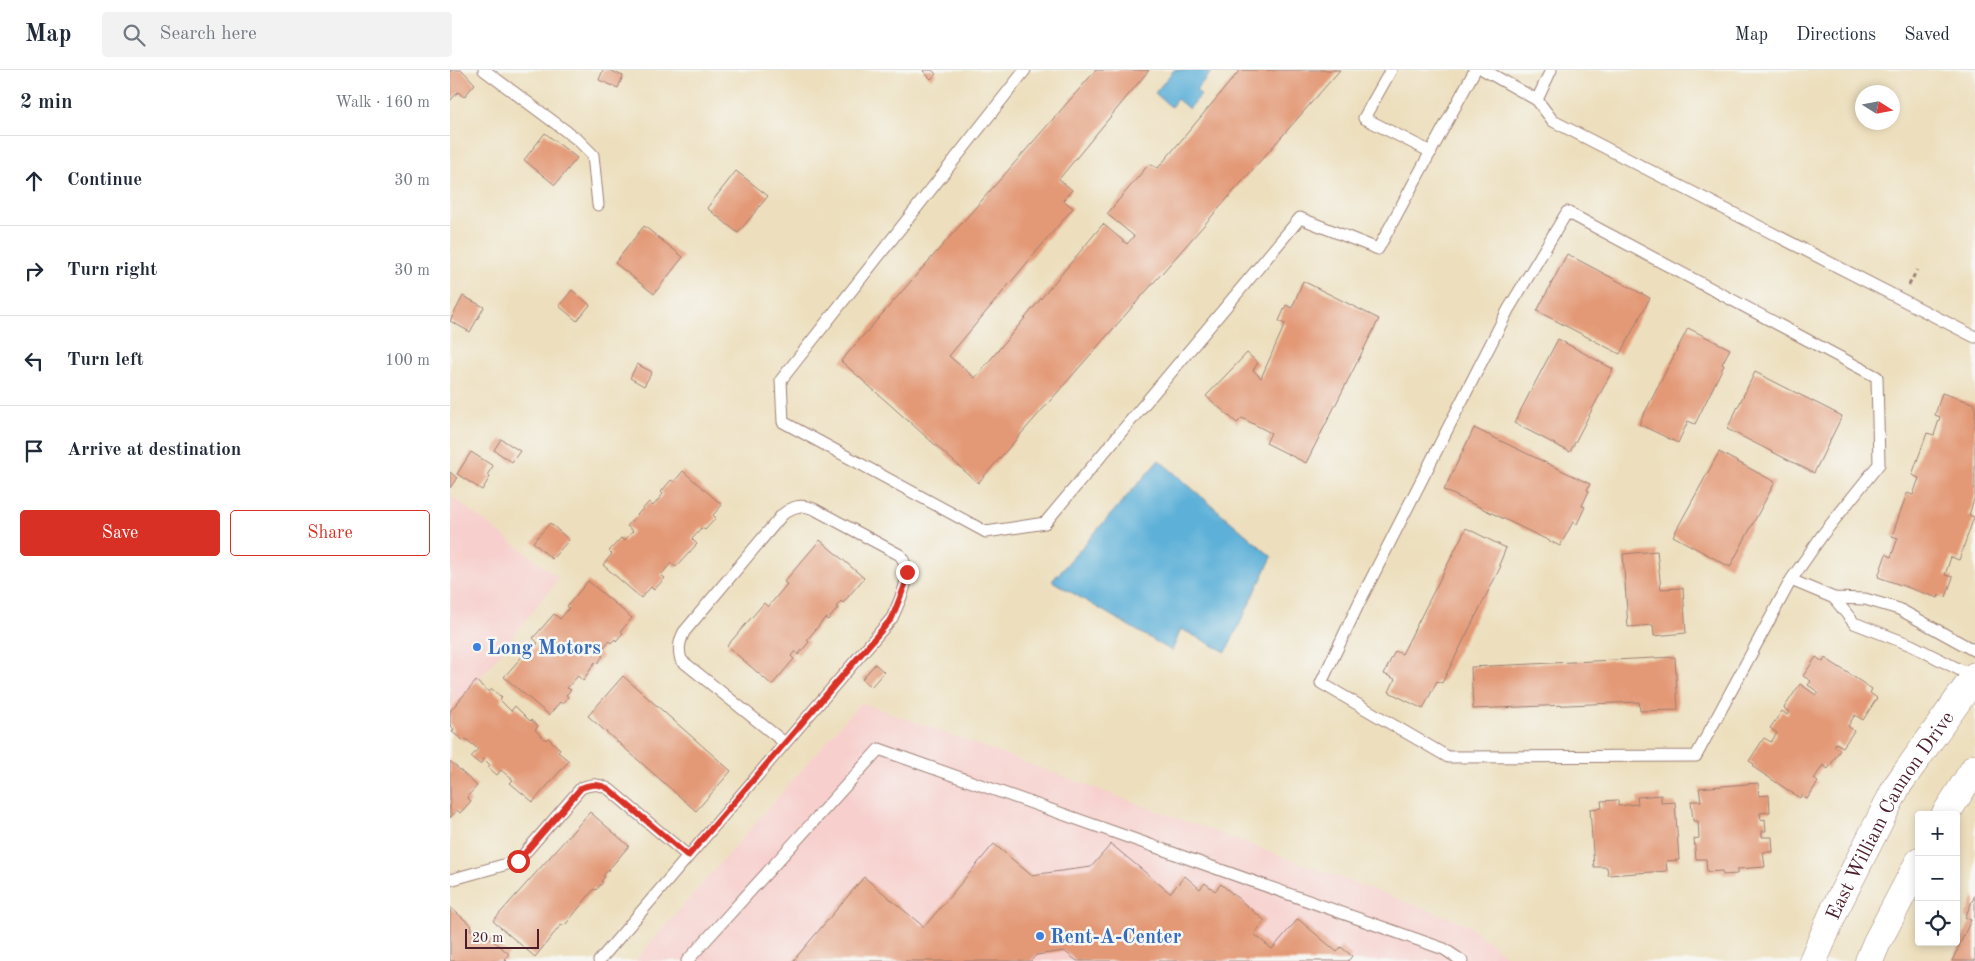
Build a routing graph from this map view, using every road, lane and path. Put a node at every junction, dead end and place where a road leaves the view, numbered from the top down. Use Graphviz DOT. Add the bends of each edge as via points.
graph roads {
  1 [pos="484,70"];
  2 [pos="1026,70"];
  3 [pos="1391,70"];
  4 [pos="1475,70"];
  5 [pos="1484,70"];
  6 [pos="1551,70"];
  7 [pos="1537,100"];
  8 [pos="1431,152"];
  9 [pos="598,206"];
  10 [pos="1975,337"];
  11 [pos="1791,580"];
  12 [pos="1834,598"];
  13 [pos="1975,668"];
  14 [pos="785,743"];
  15 [pos="1975,768"];
  16 [pos="1948,811"];
  17 [pos="688,856"];
  18 [pos="1915,870"];
  19 [pos="450,880"];
  20 [pos="598,961"];
  21 [pos="687,961"];
  22 [pos="1462,961"];
  23 [pos="1813,961"];
  24 [pos="1869,961"];
  1 -- 9 [label="lane" via="578,140 593,155"];
  2 -- 8 [label="lane" via="781,380 783,422 986,532 1044,523 1300,218 1378,249"];
  3 -- 8 [label="lane" via="1364,118"];
  4 -- 8 [label="lane"];
  5 -- 7 [label="lane"];
  6 -- 7 [label="lane"];
  7 -- 10 [label="lane" via="1553,121"];
  11 -- 11 [label="lane" via="1879,464 1877,377 1567,212 1504,318 1359,603 1322,684 1448,757 1696,756"];
  11 -- 12 [label="lane"];
  12 -- 13 [label="lane" via="1854,623"];
  12 -- 13 [label="lane" via="1865,599 1899,609"];
  13 -- 23 [label="main road, East William Cannon Drive" via="1898,786 1835,909"];
  14 -- 14 [label="lane" via="892,618 907,572 900,555 805,506 790,508 782,515 679,641 681,660"];
  14 -- 17 [label="lane"];
  15 -- 16 [label="main road"];
  17 -- 19 [label="lane" via="610,790 604,786 589,785 581,788 518,861"];
  17 -- 20 [label="lane"];
  18 -- 24 [label="main road"];
  21 -- 22 [label="lane" via="879,749 1444,949"];
}
